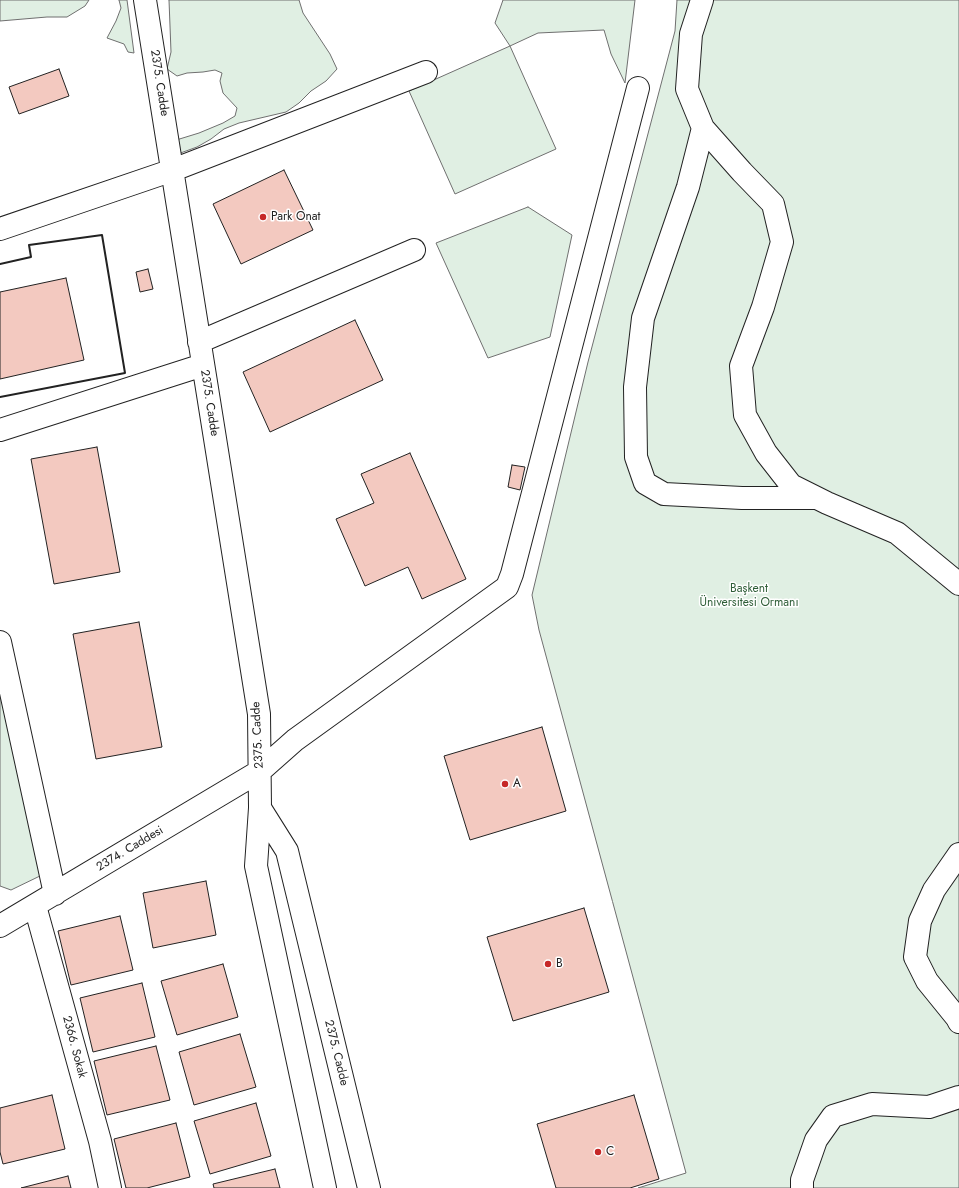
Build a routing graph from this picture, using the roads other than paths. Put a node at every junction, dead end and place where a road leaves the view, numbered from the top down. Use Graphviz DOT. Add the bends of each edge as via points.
graph roads {
  1 [pos="145,0"];
  2 [pos="702,0"];
  3 [pos="426,72"];
  4 [pos="638,88"];
  5 [pos="704,128"];
  6 [pos="173,170"];
  7 [pos="0,229"];
  8 [pos="414,250"];
  9 [pos="199,342"];
  10 [pos="203,365"];
  11 [pos="0,430"];
  12 [pos="818,498"];
  13 [pos="959,584"];
  14 [pos="0,642"];
  15 [pos="260,771"];
  16 [pos="260,808"];
  17 [pos="959,854"];
  18 [pos="55,894"];
  19 [pos="35,906"];
  20 [pos="0,926"];
  21 [pos="959,1022"];
  22 [pos="959,1097"];
  23 [pos="110,1188"];
  24 [pos="325,1188"];
  25 [pos="369,1188"];
  26 [pos="802,1188"];
  1 -- 6 [label="street, 2375. Cadde"];
  2 -- 5 [label="street" via="691,34 687,89"];
  3 -- 6 [label="street"];
  4 -- 15 [label="street, 2374. Caddesi" via="507,587 295,740"];
  5 -- 12 [label="street" via="773,204 782,242 763,307 741,366 745,415 766,453 791,485"];
  5 -- 12 [label="street" via="688,187 643,318 636,387 636,457 645,483 664,494"];
  6 -- 7 [label="street"];
  6 -- 9 [label="street, 2375. Cadde"];
  8 -- 9 [label="street"];
  9 -- 10 [label="street, 2375. Cadde"];
  10 -- 11 [label="street"];
  10 -- 15 [label="street, 2375. Cadde" via="259,714"];
  12 -- 13 [label="street" via="897,533"];
  14 -- 18 [label="street"];
  15 -- 16 [label="street, 2375. Cadde"];
  15 -- 18 [label="street, 2374. Caddesi"];
  16 -- 24 [label="street, 2375. Cadde" via="256,866"];
  16 -- 25 [label="street, 2375. Cadde" via="287,851"];
  17 -- 21 [label="street" via="934,890 920,921 915,957 927,981"];
  18 -- 19 [label="street, 2374. Caddesi"];
  19 -- 20 [label="street, 2374. Caddesi"];
  19 -- 23 [label="street, 2366. Sokak" via="100,1141"];
  22 -- 26 [label="street" via="929,1107 872,1104 833,1116 816,1140 802,1180"];
}
